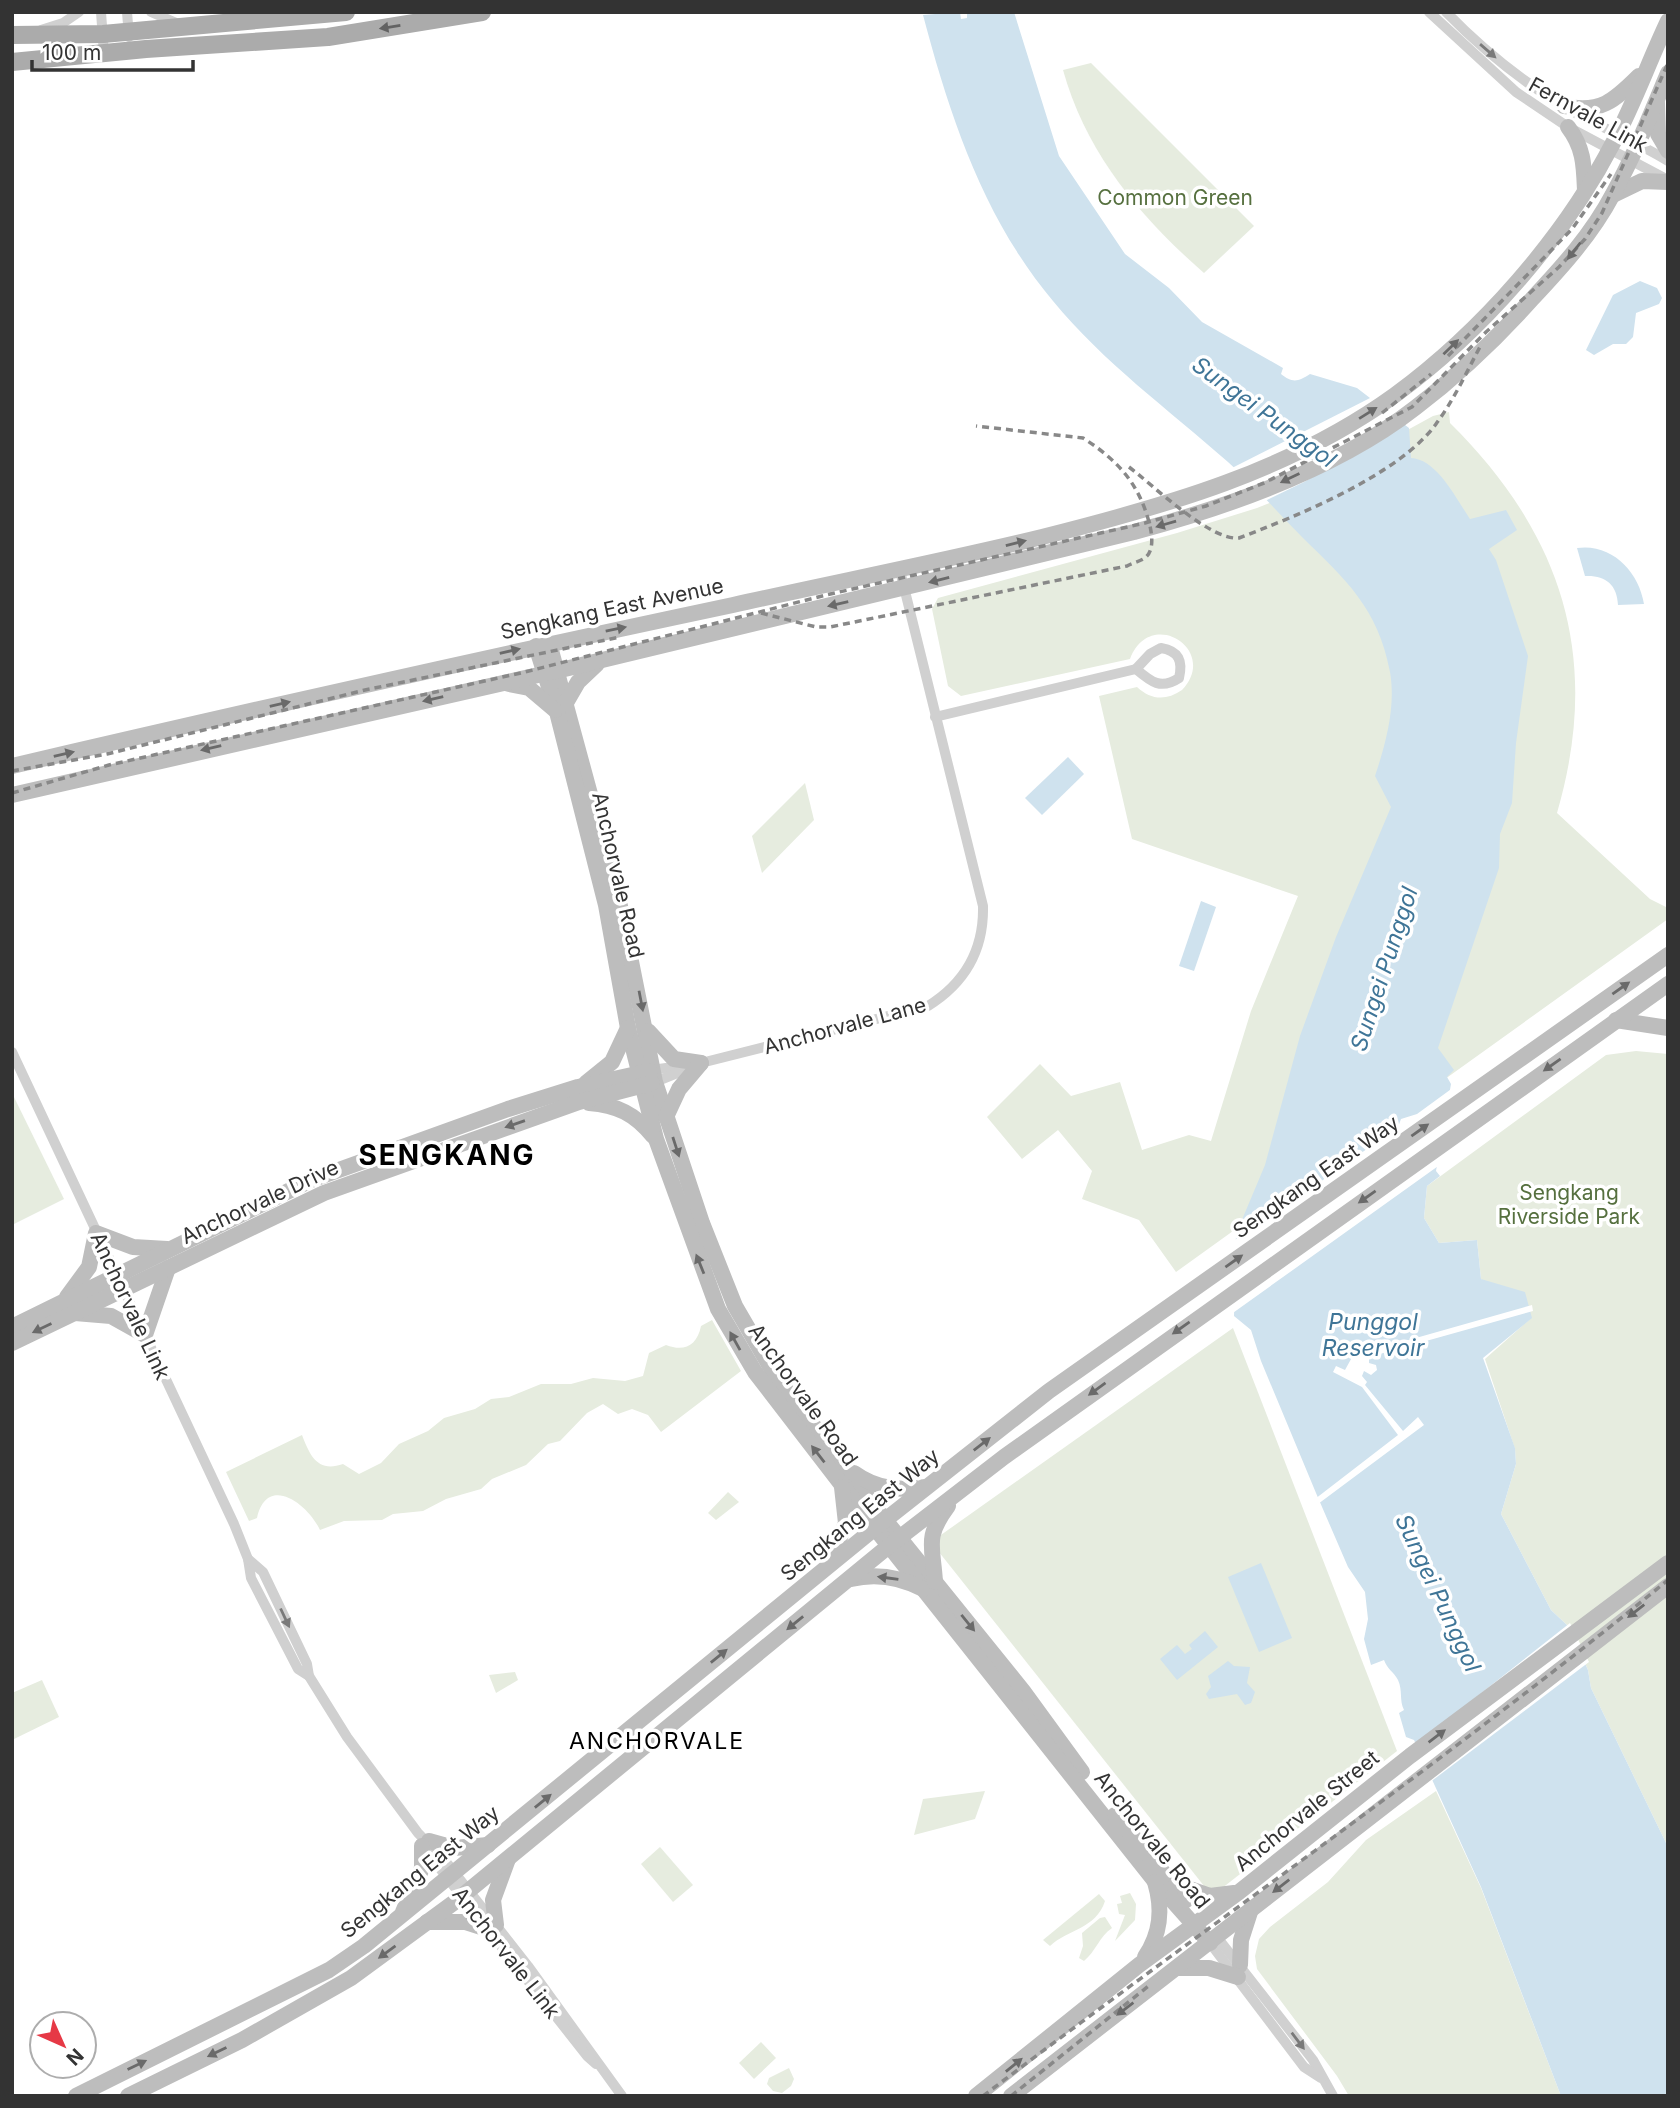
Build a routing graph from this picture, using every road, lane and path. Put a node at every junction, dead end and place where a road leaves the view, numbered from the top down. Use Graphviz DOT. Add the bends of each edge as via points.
graph roads {
  1 [pos="79,12"];
  2 [pos="101,12"];
  3 [pos="127,12"];
  4 [pos="151,12"];
  5 [pos="346,12"];
  6 [pos="482,12"];
  7 [pos="1429,12"];
  8 [pos="1446,12"];
  9 [pos="1668,20"];
  10 [pos="183,26"];
  11 [pos="129,32"];
  12 [pos="103,34"];
  13 [pos="19,35"];
  14 [pos="131,50"];
  15 [pos="104,54"];
  16 [pos="12,62"];
  17 [pos="1646,69"];
  18 [pos="1668,73"];
  19 [pos="1656,101"];
  20 [pos="1564,106"];
  21 [pos="1568,127"];
  22 [pos="1619,132"];
  23 [pos="1637,142"];
  24 [pos="1611,147"];
  25 [pos="1668,151"];
  26 [pos="1630,158"];
  27 [pos="1668,161"];
  28 [pos="1668,181"];
  29 [pos="1585,191"];
  30 [pos="1613,195"];
  31 [pos="900,571"];
  32 [pos="904,589"];
  33 [pos="542,644"];
  34 [pos="602,661"];
  35 [pos="1136,669"];
  36 [pos="551,672"];
  37 [pos="499,684"];
  38 [pos="562,706"];
  39 [pos="935,717"];
  40 [pos="12,766"];
  41 [pos="14,795"];
  42 [pos="1668,956"];
  43 [pos="1649,969"];
  44 [pos="1666,988"];
  45 [pos="1612,1023"];
  46 [pos="628,1028"];
  47 [pos="1668,1028"];
  48 [pos="646,1029"];
  49 [pos="12,1052"];
  50 [pos="701,1063"];
  51 [pos="647,1078"];
  52 [pos="579,1095"];
  53 [pos="666,1117"];
  54 [pos="656,1139"];
  55 [pos="96,1233"];
  56 [pos="170,1250"];
  57 [pos="168,1268"];
  58 [pos="119,1283"];
  59 [pos="66,1308"];
  60 [pos="12,1327"];
  61 [pos="145,1335"];
  62 [pos="12,1343"];
  63 [pos="846,1477"];
  64 [pos="928,1486"];
  65 [pos="958,1494"];
  66 [pos="880,1524"];
  67 [pos="895,1542"];
  68 [pos="1668,1563"];
  69 [pos="825,1569"];
  70 [pos="848,1580"];
  71 [pos="930,1586"];
  72 [pos="1668,1586"];
  73 [pos="423,1840"];
  74 [pos="491,1844"];
  75 [pos="509,1857"];
  76 [pos="451,1876"];
  77 [pos="1162,1880"];
  78 [pos="1240,1892"];
  79 [pos="465,1893"];
  80 [pos="1251,1910"];
  81 [pos="401,1917"];
  82 [pos="1198,1922"];
  83 [pos="427,1923"];
  84 [pos="493,1927"];
  85 [pos="1214,1940"];
  86 [pos="1139,1965"];
  87 [pos="1179,1968"];
  88 [pos="1239,1971"];
  89 [pos="76,2096"];
  90 [pos="128,2096"];
  91 [pos="622,2096"];
  92 [pos="976,2096"];
  93 [pos="1011,2096"];
  94 [pos="1333,2096"];
  1 -- 13 [label="street" via="64,23"];
  2 -- 12 [label="street"];
  3 -- 11 [label="street"];
  4 -- 10 [label="street"];
  5 -- 10 [label="main road"];
  6 -- 14 [label="main road, one-way" via="328,37"];
  7 -- 21 [label="street, Fernvale Link" via="1516,92"];
  8 -- 20 [label="street, Fernvale Link, one-way" via="1511,71"];
  9 -- 17 [label="main road, Sengkang East Avenue"];
  10 -- 11 [label="main road"];
  11 -- 12 [label="main road"];
  11 -- 14 [label="street"];
  12 -- 13 [label="main road"];
  12 -- 15 [label="street"];
  14 -- 15 [label="main road"];
  15 -- 16 [label="main road"];
  17 -- 20 [label="main road" via="1598,107 1585,111"];
  17 -- 22 [label="main road, Sengkang East Avenue"];
  18 -- 19 [label="main road"];
  19 -- 23 [label="main road"];
  19 -- 25 [label="main road" via="1658,134"];
  20 -- 22 [label="street, Fernvale Link"];
  21 -- 24 [label="street, Fernvale Link"];
  21 -- 29 [label="main road" via="1580,143"];
  22 -- 23 [label="street, Fernvale Link"];
  22 -- 24 [label="main road, Sengkang East Avenue"];
  23 -- 26 [label="main road"];
  23 -- 27 [label="street, Fernvale Link"];
  24 -- 26 [label="street, Fernvale Link"];
  24 -- 29 [label="main road, Sengkang East Avenue"];
  26 -- 28 [label="street, Fernvale Link"];
  26 -- 30 [label="main road"];
  28 -- 30 [label="main road" via="1642,181"];
  31 -- 29 [label="main road, Sengkang East Avenue, one-way" via="1142,512 1220,486 1327,437 1399,392 1453,345 1521,275 1572,214"];
  30 -- 32 [label="main road, one-way" via="1566,263 1518,315 1414,409 1340,453 1231,503 1158,526"];
  31 -- 32 [label="street, Anchorvale Lane"];
  33 -- 31 [label="main road, Sengkang East Avenue, one-way"];
  32 -- 34 [label="main road, one-way"];
  32 -- 39 [label="street, Anchorvale Lane"];
  33 -- 36 [label="main road, Anchorvale Road"];
  40 -- 33 [label="main road, Sengkang East Avenue, one-way"];
  34 -- 36 [label="main road"];
  34 -- 38 [label="main road" via="578,682"];
  35 -- 39 [label="street"];
  36 -- 37 [label="main road"];
  36 -- 38 [label="main road, Anchorvale Road"];
  37 -- 38 [label="main road" via="529,688"];
  37 -- 41 [label="main road, one-way"];
  38 -- 46 [label="main road, Anchorvale Road"];
  38 -- 48 [label="main road, Anchorvale Road, one-way" via="619,901"];
  39 -- 50 [label="street, Anchorvale Lane" via="983,906 983,929 965,974 928,1006"];
  42 -- 43 [label="main road, Sengkang East Way"];
  43 -- 44 [label="main road"];
  64 -- 43 [label="main road, Sengkang East Way, one-way" via="1049,1391"];
  44 -- 45 [label="main road, Sengkang East Way"];
  45 -- 47 [label="main road"];
  45 -- 65 [label="main road, Sengkang East Way, one-way" via="1152,1349"];
  46 -- 51 [label="main road, Anchorvale Road"];
  46 -- 52 [label="main road" via="612,1062"];
  48 -- 50 [label="main road" via="667,1054"];
  48 -- 51 [label="main road, Anchorvale Road"];
  49 -- 55 [label="street, Anchorvale Link"];
  50 -- 51 [label="street, Anchorvale Lane"];
  50 -- 53 [label="main road" via="679,1089"];
  51 -- 52 [label="main road, Anchorvale Drive"];
  51 -- 53 [label="main road, Anchorvale Road"];
  51 -- 54 [label="main road, Anchorvale Road"];
  52 -- 54 [label="main road" via="628,1111"];
  52 -- 56 [label="main road, Anchorvale Drive" via="508,1109 311,1180"];
  52 -- 57 [label="main road, Anchorvale Drive, one-way" via="324,1193"];
  53 -- 63 [label="main road, Anchorvale Road, one-way" via="714,1257 752,1340"];
  63 -- 54 [label="main road, Anchorvale Road, one-way" via="739,1349 697,1257"];
  55 -- 56 [label="main road" via="133,1247"];
  55 -- 58 [label="street, Anchorvale Link"];
  55 -- 59 [label="main road" via="89,1267"];
  56 -- 58 [label="main road, Anchorvale Drive"];
  57 -- 58 [label="main road, Anchorvale Drive"];
  57 -- 61 [label="main road"];
  58 -- 59 [label="main road, Anchorvale Drive"];
  58 -- 61 [label="street, Anchorvale Link"];
  59 -- 60 [label="main road, Anchorvale Drive"];
  59 -- 61 [label="main road" via="111,1316"];
  59 -- 62 [label="main road, Anchorvale Drive, one-way"];
  61 -- 73 [label="street, Anchorvale Link" via="248,1559 264,1572 309,1676 347,1737"];
  63 -- 64 [label="main road" via="895,1490"];
  63 -- 66 [label="main road, Anchorvale Road"];
  63 -- 69 [label="main road" via="846,1522"];
  64 -- 66 [label="main road, Sengkang East Way"];
  65 -- 67 [label="main road, Sengkang East Way"];
  65 -- 71 [label="main road" via="938,1520 930,1543"];
  66 -- 67 [label="main road, Anchorvale Road"];
  66 -- 69 [label="main road, Sengkang East Way"];
  67 -- 70 [label="main road, Sengkang East Way"];
  67 -- 71 [label="main road, Anchorvale Road"];
  78 -- 68 [label="main road, Anchorvale Street, one-way" via="1353,1800"];
  74 -- 69 [label="main road, Sengkang East Way, one-way"];
  71 -- 70 [label="main road, one-way" via="890,1577"];
  70 -- 75 [label="main road, Sengkang East Way, one-way"];
  71 -- 77 [label="main road, Anchorvale Road"];
  72 -- 80 [label="main road, Anchorvale Street, one-way"];
  73 -- 74 [label="main road" via="454,1848"];
  73 -- 76 [label="street, Anchorvale Link"];
  73 -- 81 [label="main road" via="422,1868"];
  74 -- 76 [label="main road, Sengkang East Way"];
  75 -- 79 [label="main road, Sengkang East Way"];
  75 -- 84 [label="main road" via="493,1900"];
  76 -- 79 [label="street, Anchorvale Link"];
  76 -- 81 [label="main road, Sengkang East Way"];
  77 -- 78 [label="main road" via="1210,1896"];
  77 -- 82 [label="main road, Anchorvale Road"];
  77 -- 86 [label="main road" via="1157,1936"];
  78 -- 82 [label="main road, Anchorvale Street"];
  79 -- 83 [label="main road, Sengkang East Way"];
  79 -- 84 [label="street, Anchorvale Link"];
  80 -- 85 [label="main road, Anchorvale Street"];
  80 -- 88 [label="main road" via="1241,1940"];
  89 -- 81 [label="main road, Sengkang East Way, one-way" via="329,1970"];
  82 -- 85 [label="main road, Anchorvale Road"];
  82 -- 86 [label="main road, Anchorvale Street"];
  83 -- 84 [label="main road"];
  83 -- 90 [label="main road, Sengkang East Way, one-way" via="311,2003"];
  84 -- 91 [label="street, Anchorvale Link" via="593,2052"];
  85 -- 87 [label="main road, Anchorvale Street"];
  85 -- 88 [label="street"];
  92 -- 86 [label="main road, Anchorvale Street, one-way"];
  87 -- 88 [label="main road"];
  87 -- 93 [label="main road, Anchorvale Street, one-way"];
  88 -- 94 [label="street" via="1313,2060"];
}
